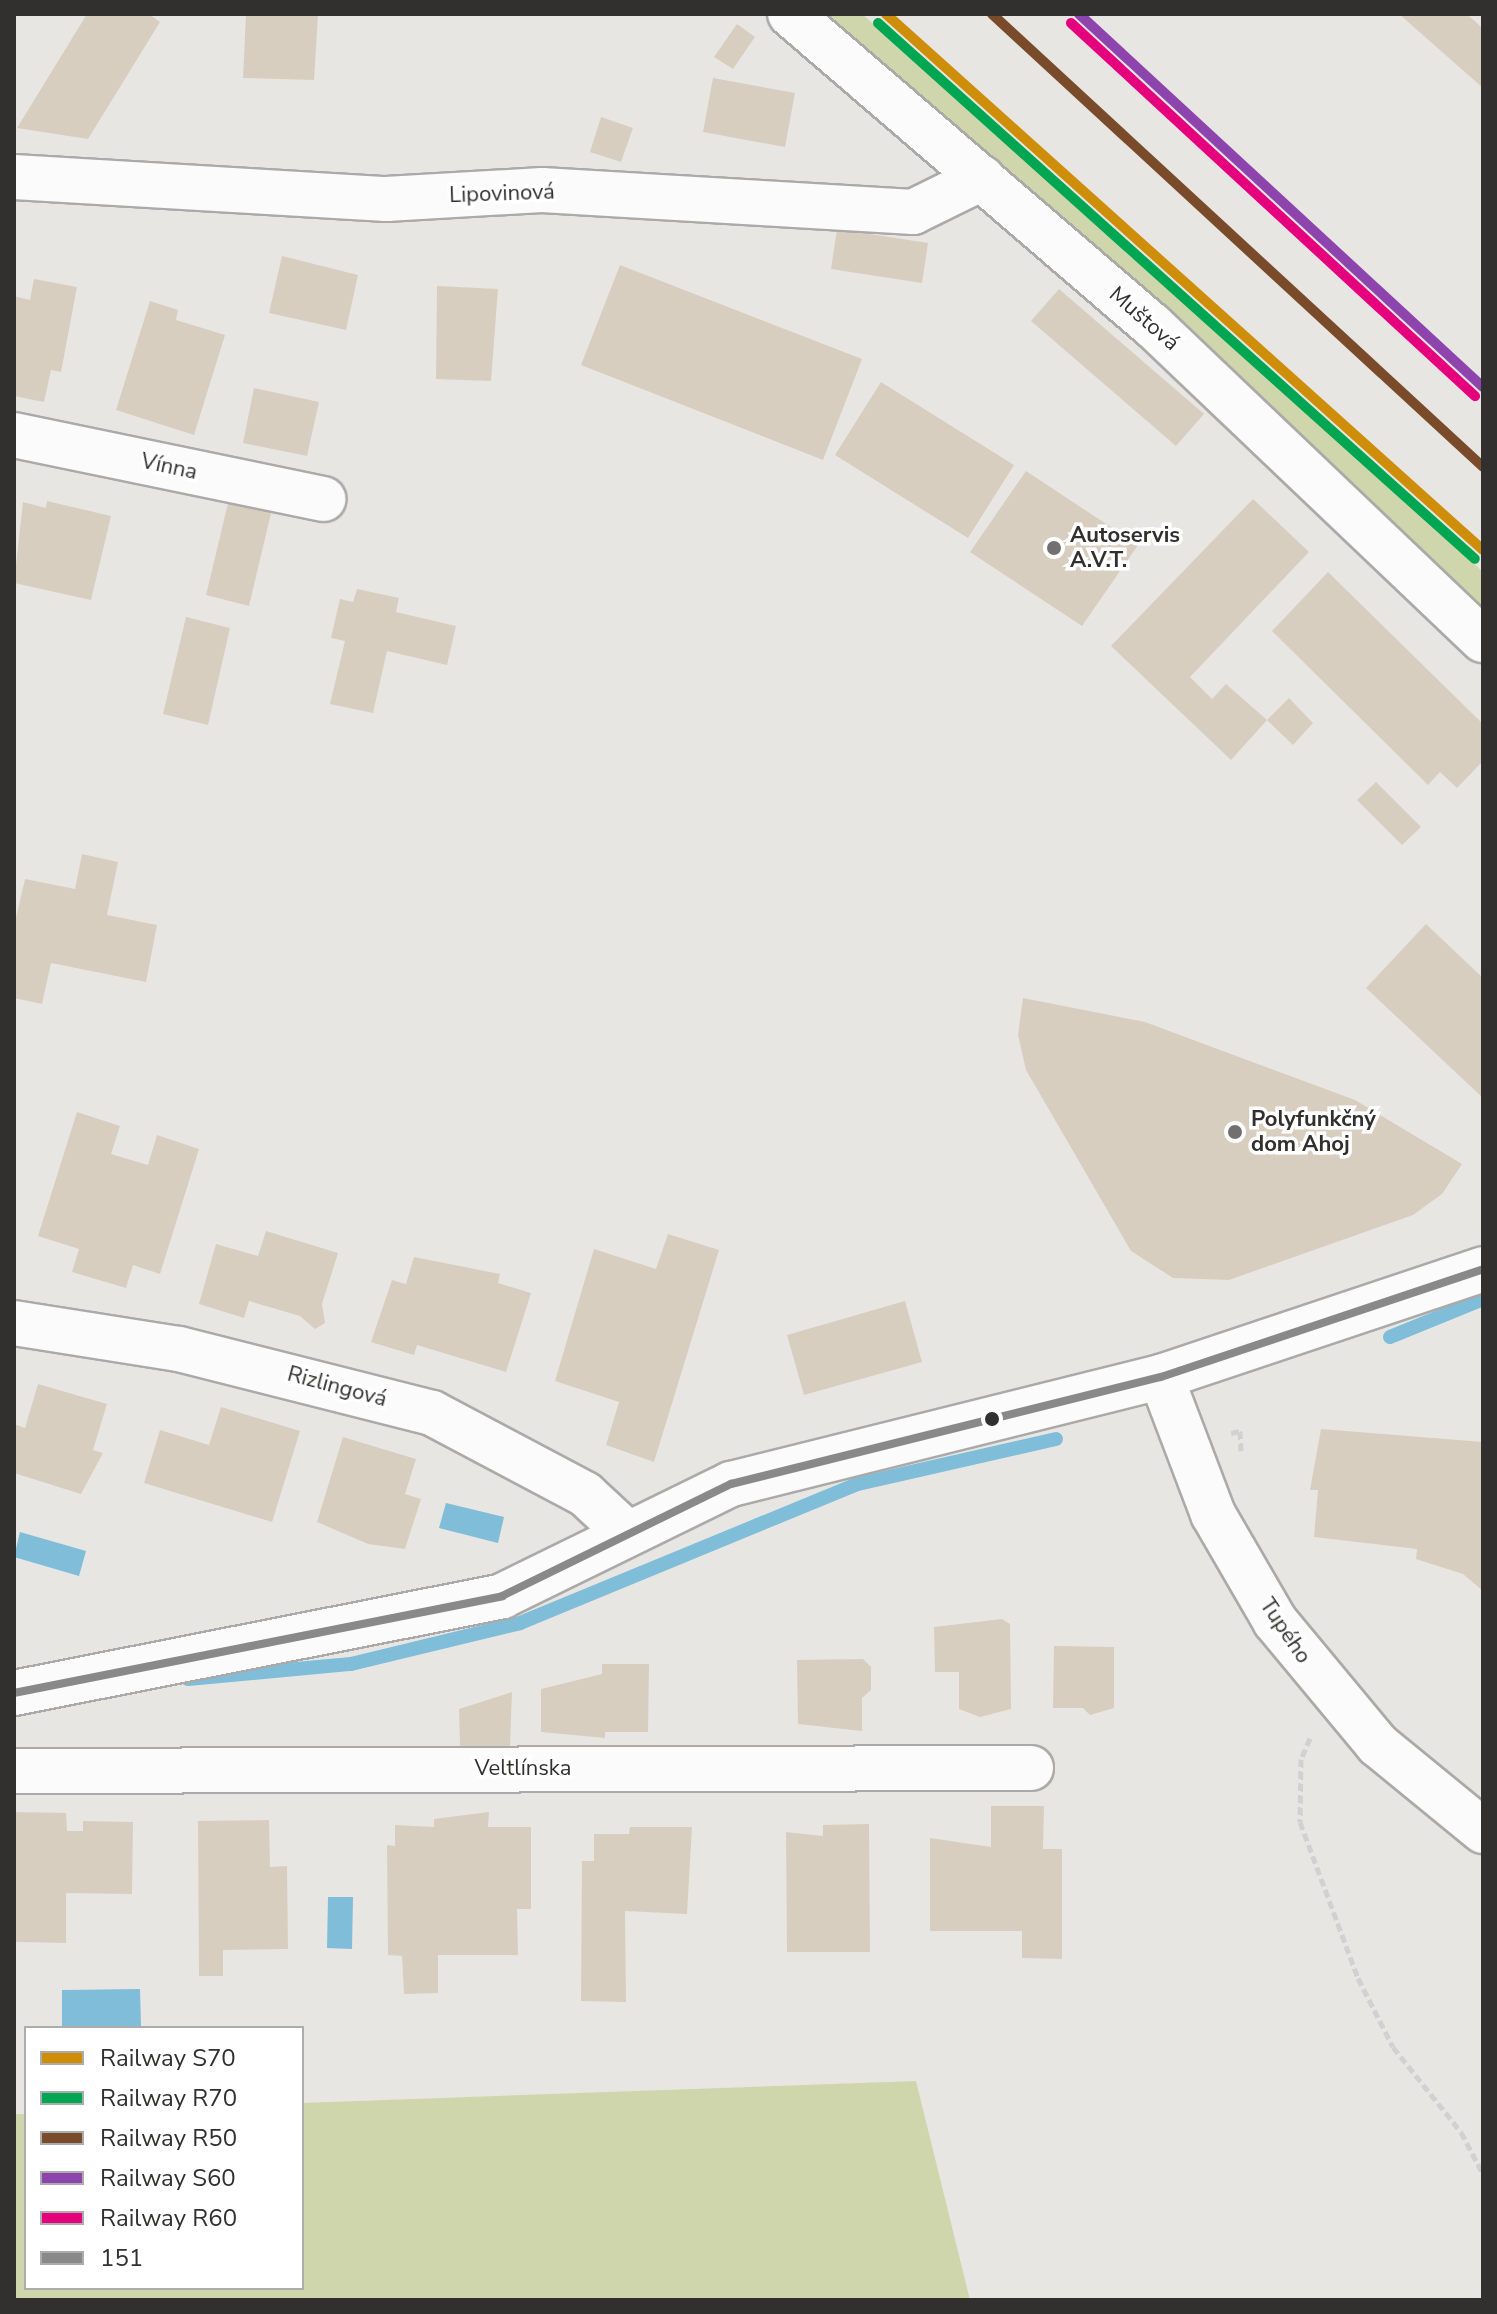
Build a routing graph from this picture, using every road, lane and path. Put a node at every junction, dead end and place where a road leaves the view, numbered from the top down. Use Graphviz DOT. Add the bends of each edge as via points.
graph roads {
  1 [pos="790,14"];
  2 [pos="14,177"];
  3 [pos="982,178"];
  4 [pos="14,435"];
  5 [pos="323,499"];
  6 [pos="1483,640"];
  7 [pos="1483,1269"];
  8 [pos="14,1323"];
  9 [pos="1161,1377"];
  10 [pos="1185,1443"];
  11 [pos="1241,1458"];
  12 [pos="627,1533"];
  13 [pos="14,1666"];
  14 [pos="63,1677"];
  15 [pos="14,1693"];
  16 [pos="1310,1725"];
  17 [pos="1031,1768"];
  18 [pos="14,1771"];
  19 [pos="1483,1831"];
  20 [pos="1483,2174"];
  1 -- 3 [label="street, Muštová"];
  2 -- 3 [label="street, Lipovinová" via="386,199 542,190 913,212"];
  3 -- 6 [label="street, Muštová" via="1279,439"];
  4 -- 5 [label="street, Vínna"];
  7 -- 9 [label="street"];
  8 -- 12 [label="street, Rizlingová" via="179,1349 432,1413 585,1494"];
  9 -- 10 [label="street, Tupého"];
  9 -- 12 [label="street" via="837,1452 731,1484"];
  10 -- 11 [label="path" via="1240,1431"];
  10 -- 19 [label="street, Tupého" via="1229,1541 1329,1693 1378,1745"];
  12 -- 14 [label="street" via="557,1575 502,1596"];
  13 -- 14 [label="street"];
  14 -- 15 [label="street"];
  16 -- 20 [label="path" via="1301,1759 1300,1822 1358,1978 1393,2047 1461,2132"];
  17 -- 18 [label="street, Veltlínska"];
}
